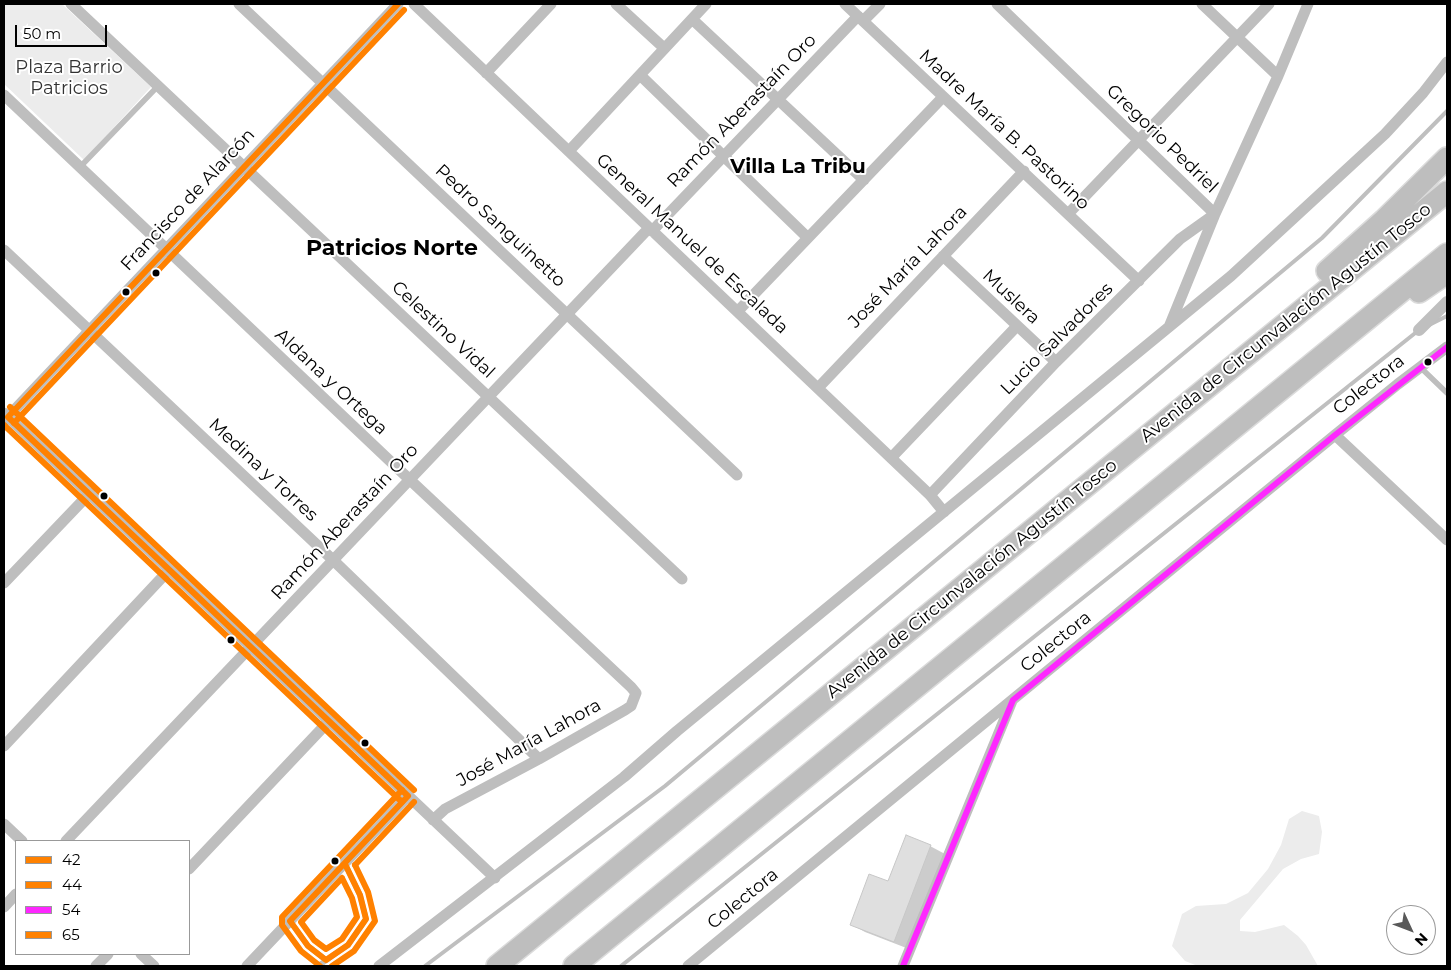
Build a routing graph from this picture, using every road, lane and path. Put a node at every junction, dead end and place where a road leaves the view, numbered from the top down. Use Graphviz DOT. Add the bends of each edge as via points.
graph roads {
  1 [pos="71,4"];
  2 [pos="239,4"];
  3 [pos="398,4"];
  4 [pos="414,4"];
  5 [pos="551,4"];
  6 [pos="616,4"];
  7 [pos="706,4"];
  8 [pos="845,4"];
  9 [pos="880,4"];
  10 [pos="997,4"];
  11 [pos="1202,4"];
  12 [pos="1269,4"];
  13 [pos="1308,4"];
  14 [pos="692,19"];
  15 [pos="861,19"];
  16 [pos="1237,38"];
  17 [pos="664,48"];
  18 [pos="1447,62"];
  19 [pos="486,73"];
  20 [pos="640,76"];
  21 [pos="1278,76"];
  22 [pos="322,83"];
  23 [pos="158,86"];
  24 [pos="4,95"];
  25 [pos="943,97"];
  26 [pos="778,100"];
  27 [pos="1139,141"];
  28 [pos="569,151"];
  29 [pos="724,156"];
  30 [pos="1447,158"];
  31 [pos="244,167"];
  32 [pos="80,168"];
  33 [pos="1024,171"];
  34 [pos="864,180"];
  35 [pos="1447,192"];
  36 [pos="1068,214"];
  37 [pos="1215,214"];
  38 [pos="650,229"];
  39 [pos="808,238"];
  40 [pos="166,249"];
  41 [pos="4,250"];
  42 [pos="1447,254"];
  43 [pos="943,256"];
  44 [pos="1447,273"];
  45 [pos="1139,281"];
  46 [pos="738,311"];
  47 [pos="568,314"];
  48 [pos="1016,326"];
  49 [pos="1168,328"];
  50 [pos="90,330"];
  51 [pos="1350,333"];
  52 [pos="1447,347"];
  53 [pos="1056,362"];
  54 [pos="1420,368"];
  55 [pos="818,388"];
  56 [pos="1447,393"];
  57 [pos="489,396"];
  58 [pos="5,417"];
  59 [pos="1151,432"];
  60 [pos="1335,435"];
  61 [pos="891,458"];
  62 [pos="737,475"];
  63 [pos="409,479"];
  64 [pos="90,494"];
  65 [pos="930,495"];
  66 [pos="944,512"];
  67 [pos="1447,540"];
  68 [pos="332,560"];
  69 [pos="169,570"];
  70 [pos="682,578"];
  71 [pos="4,583"];
  72 [pos="251,647"];
  73 [pos="636,693"];
  74 [pos="1013,700"];
  75 [pos="329,721"];
  76 [pos="4,746"];
  77 [pos="540,759"];
  78 [pos="408,796"];
  79 [pos="433,820"];
  80 [pos="4,824"];
  81 [pos="21,840"];
  82 [pos="67,840"];
  83 [pos="345,864"];
  84 [pos="190,868"];
  85 [pos="495,878"];
  86 [pos="15,895"];
  87 [pos="4,907"];
  88 [pos="290,922"];
  89 [pos="107,955"];
  90 [pos="142,955"];
  91 [pos="326,960"];
  92 [pos="96,966"];
  93 [pos="154,966"];
  94 [pos="247,966"];
  95 [pos="318,966"];
  96 [pos="379,966"];
  97 [pos="497,966"];
  98 [pos="574,966"];
  99 [pos="688,966"];
  100 [pos="903,966"];
  1 -- 23 [label="street, Celestino Vidal"];
  2 -- 22 [label="street, Pedro Sanguinetto"];
  3 -- 22 [label="street, Francisco de Alarcón"];
  4 -- 19 [label="street, General Manuel de Escalada"];
  5 -- 19 [label="street"];
  6 -- 17 [label="street"];
  7 -- 14 [label="street"];
  8 -- 15 [label="street, Madre María B. Pastorino"];
  9 -- 15 [label="street, Ramón Aberastaín Oro"];
  10 -- 27 [label="street, Gregorio Pedriel"];
  11 -- 16 [label="street"];
  12 -- 16 [label="street"];
  13 -- 21 [label="street"];
  14 -- 17 [label="street"];
  14 -- 26 [label="street"];
  15 -- 25 [label="street, Madre María B. Pastorino"];
  15 -- 26 [label="street, Ramón Aberastaín Oro"];
  16 -- 21 [label="street"];
  16 -- 27 [label="street"];
  17 -- 20 [label="street"];
  18 -- 49 [label="street" via="1365,153 1231,276"];
  19 -- 28 [label="street, General Manuel de Escalada"];
  20 -- 28 [label="street"];
  20 -- 29 [label="street"];
  21 -- 37 [label="street"];
  22 -- 31 [label="street, Francisco de Alarcón"];
  22 -- 47 [label="street, Pedro Sanguinetto"];
  23 -- 31 [label="street, Celestino Vidal"];
  23 -- 32 [label="lane"];
  24 -- 32 [label="street, Aldana y Ortega"];
  25 -- 33 [label="street, Madre María B. Pastorino"];
  25 -- 34 [label="street"];
  26 -- 29 [label="street, Ramón Aberastaín Oro"];
  26 -- 34 [label="street"];
  27 -- 36 [label="street"];
  27 -- 37 [label="street, Gregorio Pedriel"];
  28 -- 38 [label="street, General Manuel de Escalada"];
  29 -- 38 [label="street, Ramón Aberastaín Oro"];
  29 -- 39 [label="street"];
  30 -- 59 [label="highway" via="1343,257 1244,340"];
  31 -- 40 [label="street, Francisco de Alarcón"];
  31 -- 57 [label="street, Celestino Vidal"];
  32 -- 40 [label="street, Aldana y Ortega"];
  33 -- 36 [label="street, Madre María B. Pastorino"];
  33 -- 43 [label="street, José María Lahora"];
  34 -- 39 [label="street"];
  35 -- 59 [label="highway, Avenida de Circunvalación Agustín Tosco"];
  36 -- 45 [label="street, Madre María B. Pastorino"];
  37 -- 45 [label="street, Lucio Salvadores" via="1180,239"];
  37 -- 49 [label="street, Gregorio Pedriel"];
  38 -- 46 [label="street, General Manuel de Escalada"];
  38 -- 47 [label="street, Ramón Aberastaín Oro"];
  39 -- 46 [label="street"];
  40 -- 50 [label="street, Francisco de Alarcón"];
  40 -- 63 [label="street, Aldana y Ortega"];
  41 -- 50 [label="street, Medina y Torres"];
  42 -- 51 [label="highway"];
  43 -- 48 [label="street, Muslera"];
  43 -- 55 [label="street, José María Lahora"];
  44 -- 51 [label="highway"];
  45 -- 53 [label="street, Lucio Salvadores"];
  46 -- 55 [label="street, General Manuel de Escalada"];
  47 -- 57 [label="street, Ramón Aberastaín Oro"];
  47 -- 62 [label="street, Pedro Sanguinetto"];
  48 -- 53 [label="street, Muslera"];
  48 -- 61 [label="street"];
  49 -- 66 [label="street"];
  50 -- 58 [label="street, Francisco de Alarcón"];
  50 -- 68 [label="street, Medina y Torres"];
  51 -- 98 [label="highway"];
  52 -- 54 [label="street, Colectora"];
  53 -- 65 [label="street, Lucio Salvadores"];
  54 -- 56 [label="lane"];
  54 -- 60 [label="street, Colectora"];
  55 -- 61 [label="street, General Manuel de Escalada"];
  57 -- 63 [label="street, Ramón Aberastaín Oro"];
  57 -- 70 [label="street, Celestino Vidal"];
  58 -- 64 [label="street"];
  59 -- 97 [label="highway, Avenida de Circunvalación Agustín Tosco"];
  60 -- 67 [label="street"];
  60 -- 74 [label="street, Colectora"];
  61 -- 65 [label="street, General Manuel de Escalada"];
  63 -- 68 [label="street, Ramón Aberastaín Oro"];
  63 -- 73 [label="street, Aldana y Ortega"];
  64 -- 69 [label="street"];
  64 -- 71 [label="street"];
  65 -- 66 [label="street, General Manuel de Escalada"];
  66 -- 85 [label="street" via="624,777"];
  68 -- 72 [label="street, Ramón Aberastaín Oro"];
  68 -- 77 [label="street, Medina y Torres"];
  69 -- 72 [label="street"];
  69 -- 76 [label="street"];
  72 -- 75 [label="street"];
  72 -- 82 [label="street, Ramón Aberastaín Oro"];
  73 -- 77 [label="street, José María Lahora" via="631,706"];
  74 -- 99 [label="street, Colectora"];
  74 -- 100 [label="street"];
  75 -- 78 [label="street"];
  75 -- 84 [label="street"];
  77 -- 79 [label="street, José María Lahora" via="445,809"];
  78 -- 79 [label="street"];
  78 -- 83 [label="street"];
  79 -- 85 [label="street"];
  80 -- 81 [label="street"];
  83 -- 88 [label="street"];
  83 -- 91 [label="lane" via="360,895 366,919 348,945"];
  85 -- 96 [label="street"];
  86 -- 87 [label="street"];
  88 -- 91 [label="lane" via="308,946"];
  88 -- 94 [label="street"];
  89 -- 92 [label="street"];
  90 -- 93 [label="street"];
  91 -- 95 [label="lane"];
}
